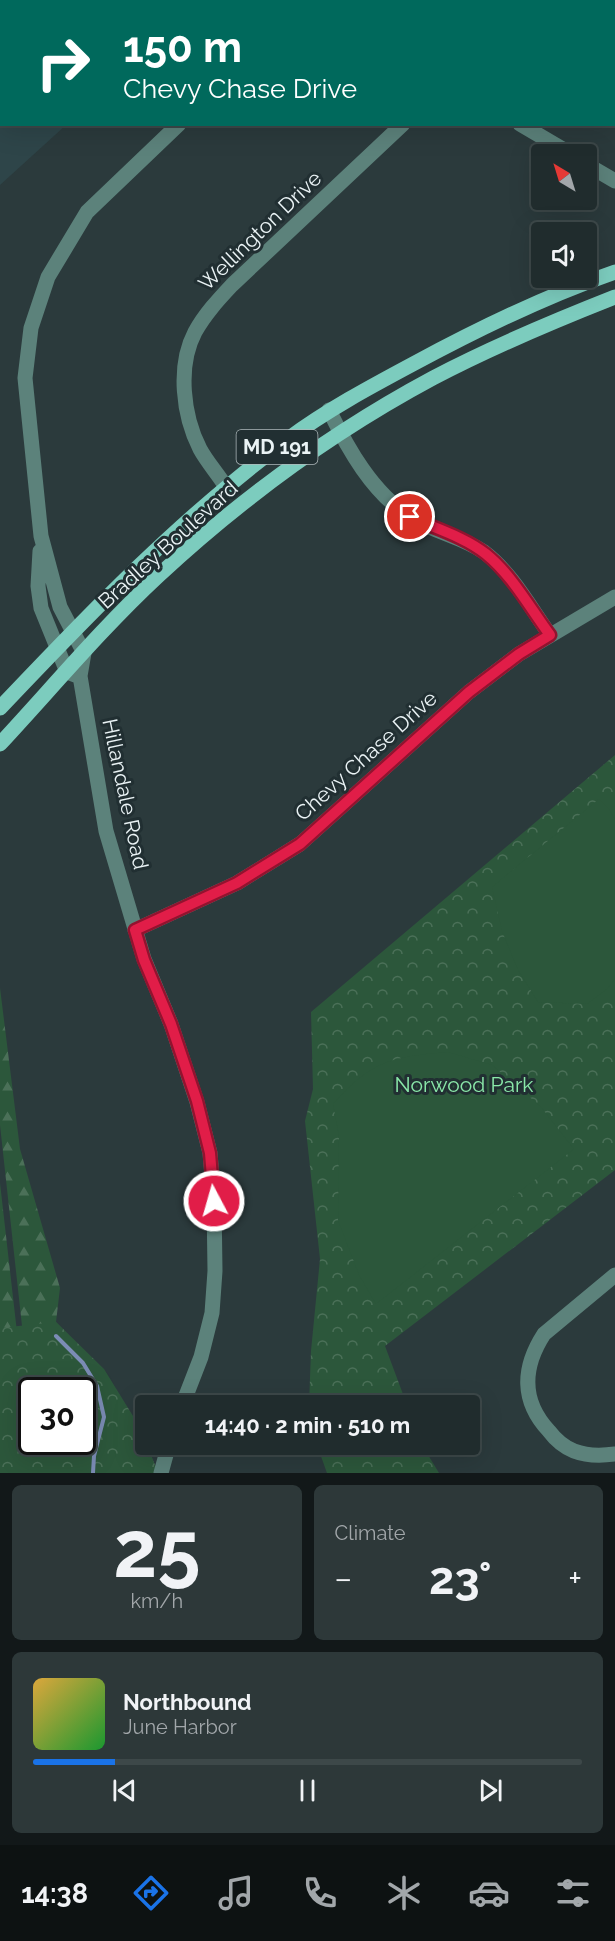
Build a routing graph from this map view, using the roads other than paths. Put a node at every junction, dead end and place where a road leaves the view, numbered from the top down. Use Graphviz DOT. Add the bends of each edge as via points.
graph roads {
  1 [pos="232,0"];
  2 [pos="264,0"];
  3 [pos="177,126"];
  4 [pos="401,126"];
  5 [pos="523,126"];
  6 [pos="554,144"];
  7 [pos="597,170"];
  8 [pos="615,181"];
  9 [pos="615,272"];
  10 [pos="615,297"];
  11 [pos="329,410"];
  12 [pos="340,434"];
  13 [pos="226,487"];
  14 [pos="41,536"];
  15 [pos="615,597"];
  16 [pos="72,632"];
  17 [pos="550,635"];
  18 [pos="57,648"];
  19 [pos="84,653"];
  20 [pos="73,674"];
  21 [pos="0,708"];
  22 [pos="0,744"];
  23 [pos="135,930"];
  24 [pos="615,1275"];
  25 [pos="186,1395"];
  26 [pos="615,1454"];
  27 [pos="166,1455"];
  28 [pos="161,1473"];
  1 -- 2 [label="street"];
  3 -- 14 [label="street" via="87,212 48,277 31,328 26,378"];
  4 -- 13 [label="street, Wellington Drive" via="232,285 208,311 194,335 185,366 188,417 200,448"];
  5 -- 6 [label="street"];
  7 -- 8 [label="street"];
  9 -- 11 [label="main road, Bradley Boulevard / MD 191" via="506,316"];
  10 -- 12 [label="main road, Bradley Boulevard / MD 191" via="433,378"];
  11 -- 12 [label="street"];
  11 -- 13 [label="main road, Bradley Boulevard / MD 191"];
  12 -- 17 [label="street" via="385,496 410,517 472,544 507,574"];
  12 -- 19 [label="main road, Bradley Boulevard / MD 191" via="276,477 182,556"];
  13 -- 16 [label="main road, Bradley Boulevard / MD 191" via="135,568"];
  14 -- 16 [label="street" via="60,608"];
  14 -- 18 [label="street, Hillandale Road" via="41,608"];
  15 -- 17 [label="street, Chevy Chase Drive"];
  16 -- 18 [label="main road, Bradley Boulevard / MD 191"];
  16 -- 19 [label="street"];
  17 -- 23 [label="street, Chevy Chase Drive" via="469,692 300,844 237,883"];
  18 -- 20 [label="street, Hillandale Road"];
  18 -- 21 [label="main road, Bradley Boulevard / MD 191"];
  19 -- 20 [label="main road, Bradley Boulevard / MD 191"];
  20 -- 22 [label="main road, Bradley Boulevard / MD 191"];
  20 -- 23 [label="street, Hillandale Road" via="106,831"];
  23 -- 25 [label="street, Hillandale Road" via="197,1101 210,1153 215,1271 212,1313"];
  24 -- 26 [label="street" via="543,1334 535,1347 527,1389 536,1423 561,1443 572,1451 590,1455"];
  27 -- 28 [label="street"];
}
